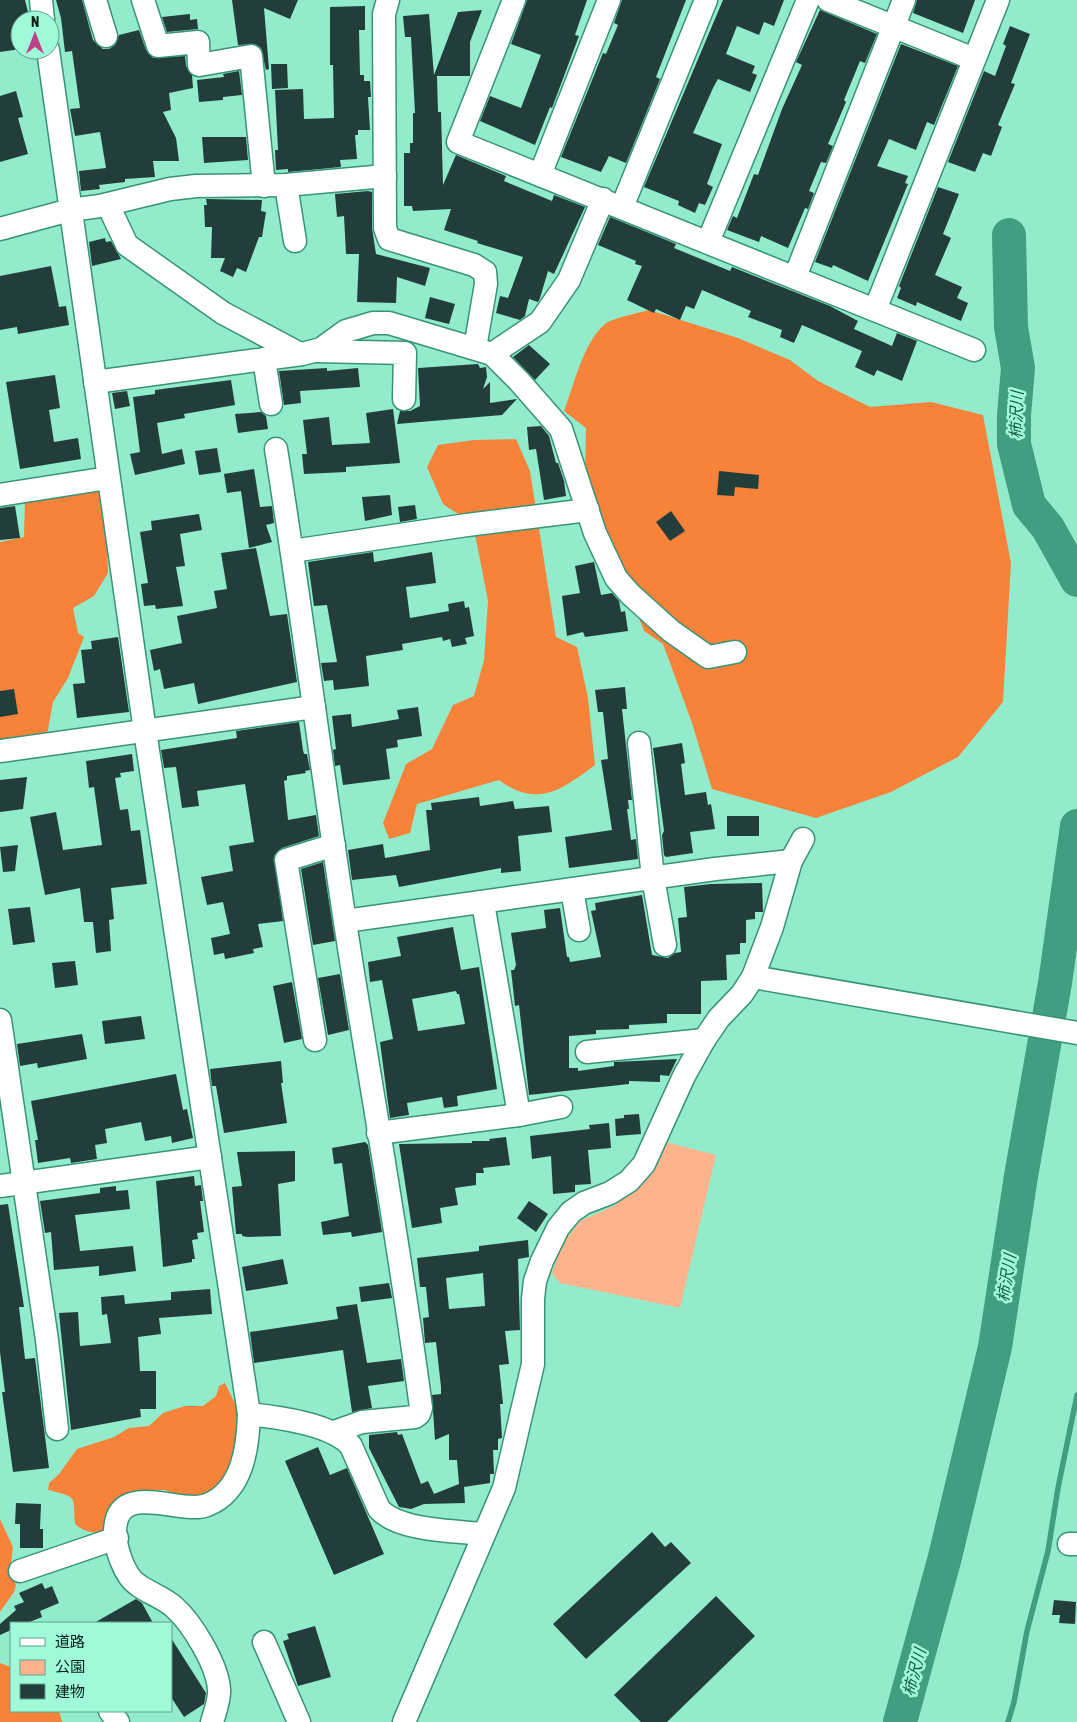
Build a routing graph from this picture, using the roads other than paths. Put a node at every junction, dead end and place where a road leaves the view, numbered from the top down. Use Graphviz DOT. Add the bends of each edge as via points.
graph roads {
  1 [pos="95,0"];
  2 [pos="143,0"];
  3 [pos="514,0"];
  4 [pos="609,0"];
  5 [pos="706,0"];
  6 [pos="808,0"];
  7 [pos="828,0"];
  8 [pos="904,0"];
  9 [pos="998,0"];
  10 [pos="384,1"];
  11 [pos="894,26"];
  12 [pos="106,36"];
  13 [pos="974,58"];
  14 [pos="49,60"];
  15 [pos="540,174"];
  16 [pos="385,176"];
  17 [pos="286,185"];
  18 [pos="264,186"];
  19 [pos="612,203"];
  20 [pos="108,204"];
  21 [pos="70,210"];
  22 [pos="0,229"];
  23 [pos="295,241"];
  24 [pos="708,242"];
  25 [pos="795,277"];
  26 [pos="875,310"];
  27 [pos="974,350"];
  28 [pos="483,351"];
  29 [pos="307,352"];
  30 [pos="264,359"];
  31 [pos="96,382"];
  32 [pos="404,398"];
  33 [pos="271,404"];
  34 [pos="276,449"];
  35 [pos="108,478"];
  36 [pos="0,495"];
  37 [pos="588,510"];
  38 [pos="292,552"];
  39 [pos="736,652"];
  40 [pos="314,707"];
  41 [pos="145,731"];
  42 [pos="639,743"];
  43 [pos="0,751"];
  44 [pos="803,839"];
  45 [pos="334,845"];
  46 [pos="790,861"];
  47 [pos="653,878"];
  48 [pos="572,890"];
  49 [pos="483,902"];
  50 [pos="345,922"];
  51 [pos="579,930"];
  52 [pos="664,945"];
  53 [pos="753,977"];
  54 [pos="0,1020"];
  55 [pos="1077,1033"];
  56 [pos="315,1040"];
  57 [pos="704,1040"];
  58 [pos="587,1052"];
  59 [pos="561,1107"];
  60 [pos="519,1115"];
  61 [pos="378,1134"];
  62 [pos="210,1158"];
  63 [pos="25,1182"];
  64 [pos="0,1186"];
  65 [pos="250,1414"];
  66 [pos="57,1429"];
  67 [pos="334,1432"];
  68 [pos="484,1534"];
  69 [pos="116,1538"];
  70 [pos="20,1571"];
  71 [pos="177,1620"];
  72 [pos="264,1642"];
  73 [pos="212,1722"];
  74 [pos="299,1722"];
  75 [pos="404,1722"];
  1 -- 12 [label="street"];
  2 -- 18 [label="street" via="158,46 198,42 199,64 251,56"];
  3 -- 15 [label="street" via="458,142"];
  4 -- 15 [label="street"];
  5 -- 19 [label="street"];
  6 -- 24 [label="street"];
  7 -- 11 [label="street"];
  8 -- 11 [label="street"];
  9 -- 13 [label="street"];
  10 -- 16 [label="street"];
  11 -- 13 [label="street"];
  11 -- 25 [label="street"];
  13 -- 26 [label="street"];
  14 -- 21 [label="street"];
  15 -- 19 [label="street"];
  16 -- 17 [label="street"];
  16 -- 28 [label="street" via="384,228 389,239 474,265 484,272"];
  17 -- 18 [label="street"];
  17 -- 23 [label="street"];
  18 -- 20 [label="street" via="178,188"];
  19 -- 24 [label="street"];
  19 -- 28 [label="street" via="569,280 540,322"];
  20 -- 21 [label="street"];
  20 -- 29 [label="street" via="127,245 223,313"];
  21 -- 22 [label="street"];
  21 -- 31 [label="street"];
  24 -- 25 [label="street"];
  25 -- 26 [label="street"];
  26 -- 27 [label="street"];
  28 -- 29 [label="street" via="389,323 373,323 346,331 321,349"];
  28 -- 37 [label="street" via="561,429"];
  29 -- 30 [label="street"];
  29 -- 32 [label="street" via="405,353"];
  30 -- 31 [label="street"];
  30 -- 33 [label="street"];
  31 -- 35 [label="street"];
  34 -- 38 [label="street"];
  35 -- 36 [label="street"];
  35 -- 41 [label="street"];
  37 -- 38 [label="street"];
  37 -- 39 [label="street" via="608,563 630,594 671,631 708,657"];
  38 -- 40 [label="street"];
  40 -- 41 [label="street"];
  40 -- 45 [label="street"];
  41 -- 43 [label="street"];
  41 -- 62 [label="street"];
  42 -- 47 [label="street"];
  44 -- 46 [label="street"];
  45 -- 50 [label="street"];
  45 -- 56 [label="street" via="286,860"];
  46 -- 47 [label="street"];
  46 -- 53 [label="street" via="772,927"];
  47 -- 48 [label="street"];
  47 -- 52 [label="street"];
  48 -- 49 [label="street"];
  48 -- 51 [label="street"];
  49 -- 50 [label="street"];
  49 -- 60 [label="street"];
  50 -- 61 [label="street"];
  53 -- 55 [label="street"];
  53 -- 57 [label="street"];
  54 -- 63 [label="street"];
  57 -- 58 [label="street"];
  57 -- 68 [label="street" via="644,1164 629,1181 571,1212 558,1228 542,1260 535,1281 533,1364 528,1388 504,1488"];
  59 -- 60 [label="street"];
  60 -- 61 [label="street"];
  61 -- 67 [label="street" via="421,1408 415,1417 362,1422"];
  62 -- 63 [label="street"];
  62 -- 65 [label="street"];
  63 -- 64 [label="street"];
  63 -- 66 [label="street"];
  65 -- 67 [label="street"];
  65 -- 69 [label="street" via="245,1457 234,1482 220,1498 206,1506 188,1508 145,1501 134,1503 118,1517"];
  67 -- 68 [label="street" via="351,1446 379,1509 386,1517 400,1523"];
  68 -- 75 [label="street"];
  69 -- 70 [label="street"];
  69 -- 71 [label="street" via="131,1578 173,1606"];
  71 -- 73 [label="street" via="217,1674 219,1691"];
  72 -- 74 [label="street"];
}
